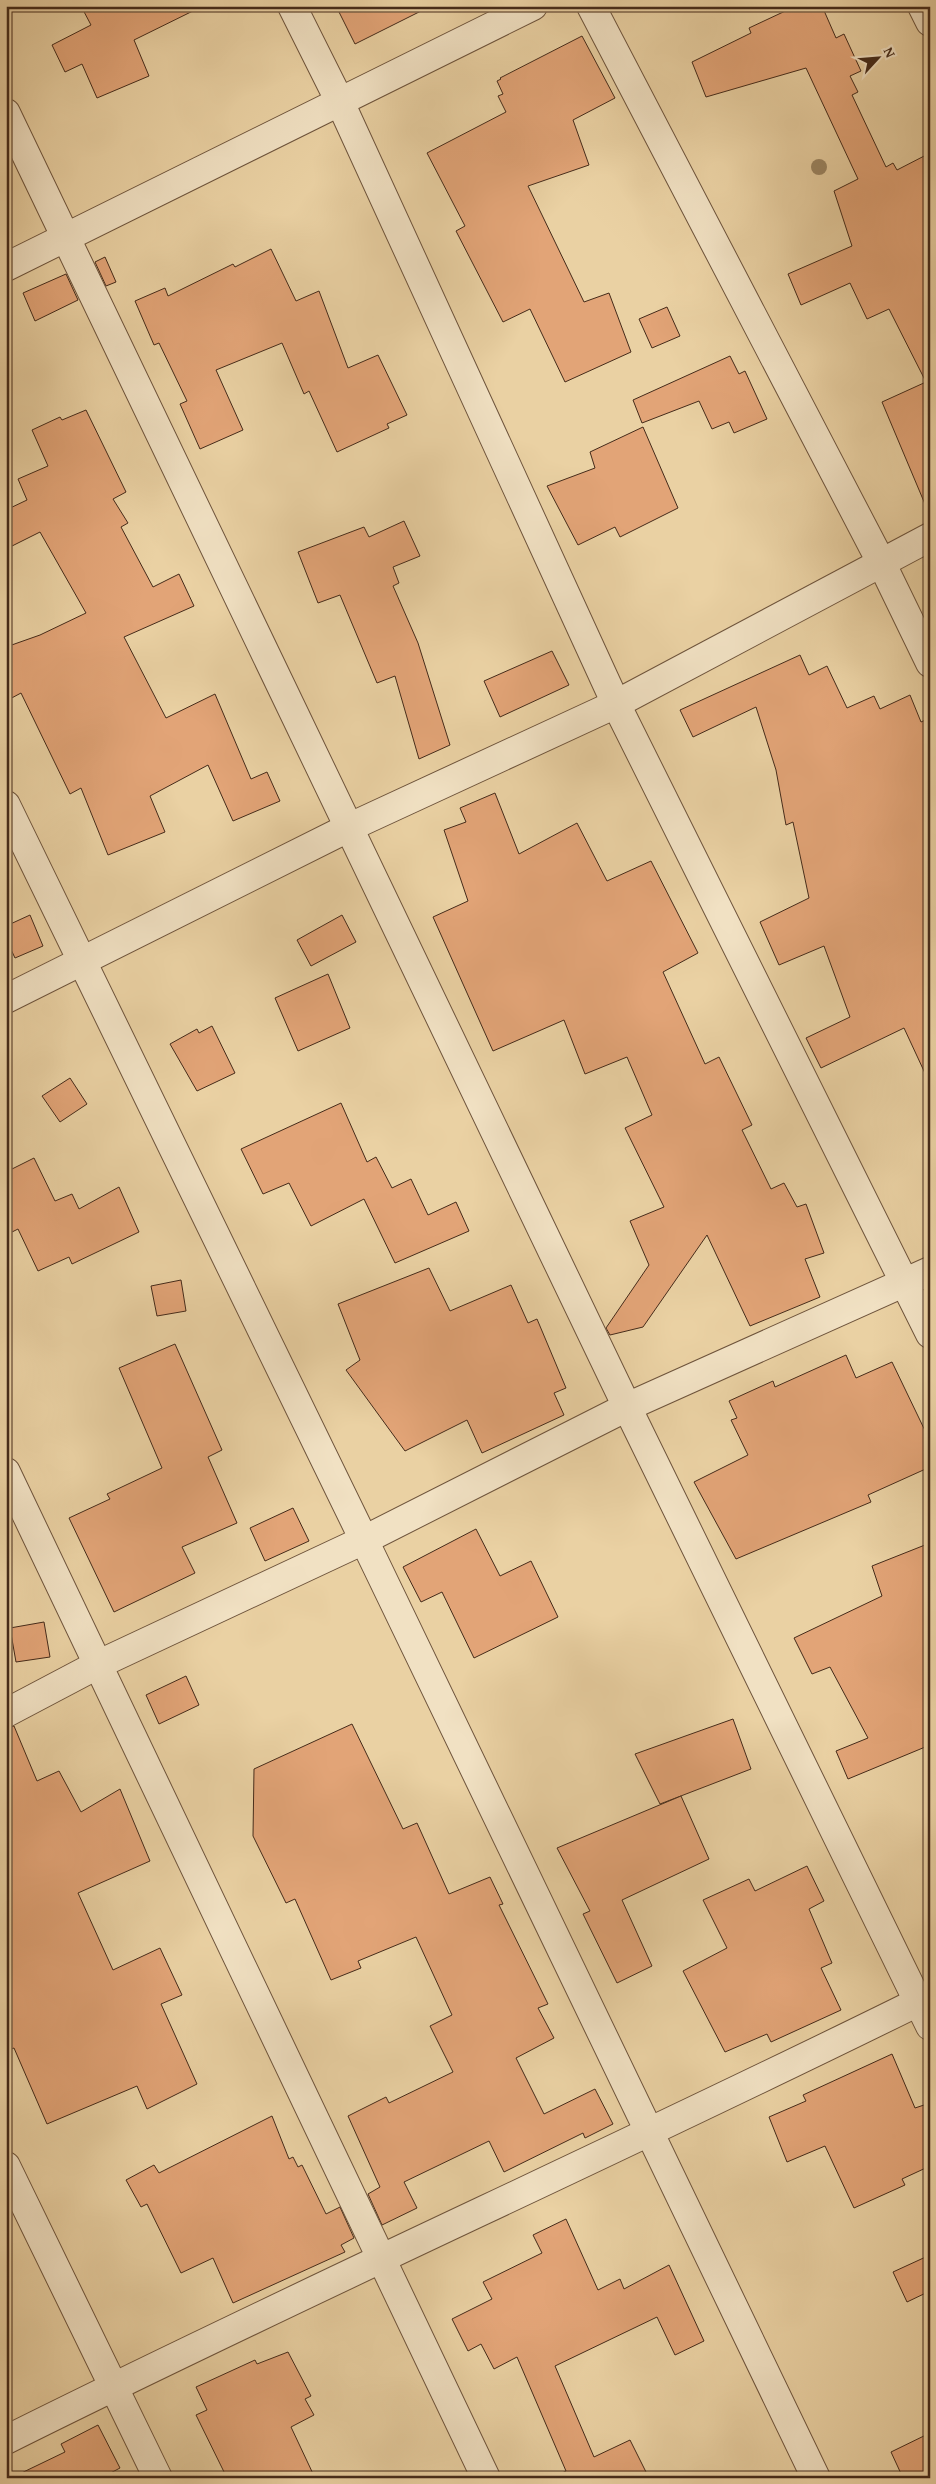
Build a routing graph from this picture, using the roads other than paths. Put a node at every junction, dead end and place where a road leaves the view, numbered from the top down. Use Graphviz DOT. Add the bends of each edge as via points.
graph roads {
  1 [pos="292,6"];
  2 [pos="533,6"];
  3 [pos="591,6"];
  4 [pos="922,6"];
  5 [pos="930,22"];
  6 [pos="340,102"];
  7 [pos="6,113"];
  8 [pos="68,237"];
  9 [pos="6,267"];
  10 [pos="930,537"];
  11 [pos="881,562"];
  12 [pos="930,663"];
  13 [pos="616,704"];
  14 [pos="6,805"];
  15 [pos="350,827"];
  16 [pos="83,961"];
  17 [pos="6,999"];
  18 [pos="918,1277"];
  19 [pos="930,1334"];
  20 [pos="627,1407"];
  21 [pos="6,1472"];
  22 [pos="364,1540"];
  23 [pos="97,1665"];
  24 [pos="6,1713"];
  25 [pos="924,1999"];
  26 [pos="930,2026"];
  27 [pos="650,2133"];
  28 [pos="6,2166"];
  29 [pos="382,2260"];
  30 [pos="114,2386"];
  31 [pos="6,2440"];
  32 [pos="158,2478"];
  33 [pos="486,2478"];
  34 [pos="816,2478"];
  1 -- 6 [label="street"];
  2 -- 6 [label="street"];
  3 -- 11 [label="street"];
  4 -- 5 [label="street"];
  6 -- 8 [label="street"];
  6 -- 13 [label="street"];
  7 -- 8 [label="street"];
  8 -- 9 [label="street"];
  8 -- 15 [label="street"];
  10 -- 11 [label="street"];
  11 -- 12 [label="street"];
  11 -- 13 [label="street"];
  13 -- 15 [label="street"];
  13 -- 18 [label="street"];
  14 -- 16 [label="street"];
  15 -- 16 [label="street"];
  15 -- 20 [label="street"];
  16 -- 17 [label="street"];
  16 -- 22 [label="street"];
  18 -- 19 [label="street"];
  18 -- 20 [label="street"];
  20 -- 22 [label="street"];
  20 -- 25 [label="street"];
  21 -- 23 [label="street"];
  22 -- 23 [label="street"];
  22 -- 27 [label="street"];
  23 -- 24 [label="street"];
  23 -- 29 [label="street"];
  25 -- 26 [label="street"];
  25 -- 27 [label="street"];
  27 -- 29 [label="street"];
  27 -- 34 [label="street"];
  28 -- 30 [label="street"];
  29 -- 30 [label="street"];
  29 -- 33 [label="street"];
  30 -- 31 [label="street"];
  30 -- 32 [label="street"];
}
